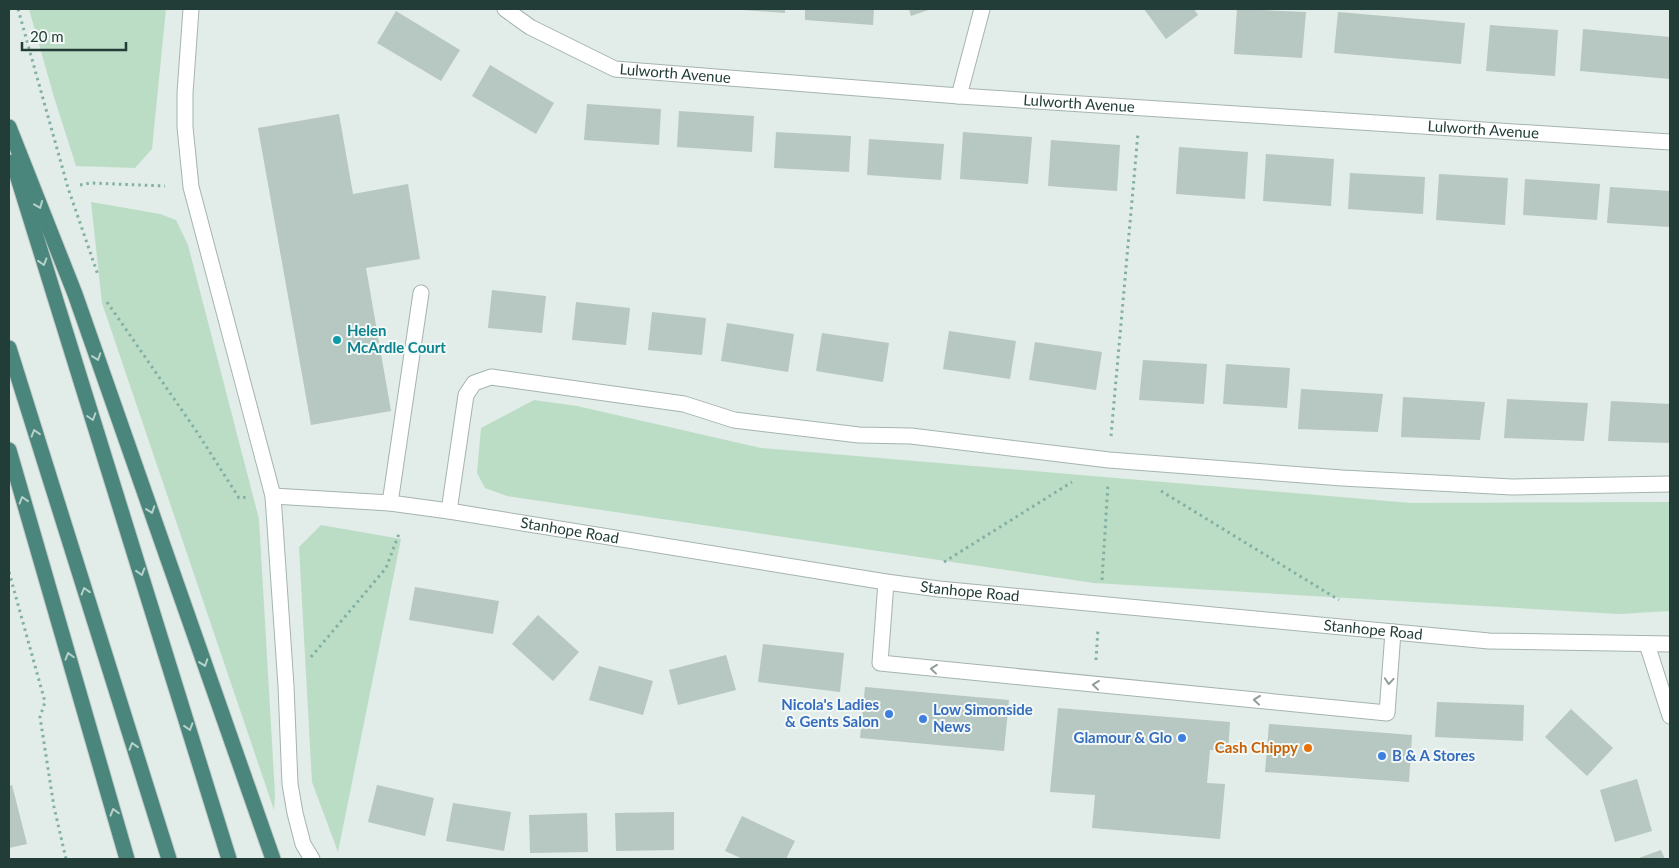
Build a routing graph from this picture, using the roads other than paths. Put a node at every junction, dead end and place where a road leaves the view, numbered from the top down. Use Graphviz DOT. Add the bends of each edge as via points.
graph roads {
  1 [pos="191,9"];
  2 [pos="505,9"];
  3 [pos="982,9"];
  4 [pos="959,96"];
  5 [pos="9,127"];
  6 [pos="1670,142"];
  7 [pos="9,148"];
  8 [pos="421,293"];
  9 [pos="9,348"];
  10 [pos="9,450"];
  11 [pos="1670,484"];
  12 [pos="273,496"];
  13 [pos="397,504"];
  14 [pos="449,510"];
  15 [pos="886,582"];
  16 [pos="1393,632"];
  17 [pos="1647,644"];
  18 [pos="1670,644"];
  19 [pos="1670,716"];
  20 [pos="127,859"];
  21 [pos="169,859"];
  22 [pos="229,859"];
  23 [pos="273,859"];
  24 [pos="312,859"];
  1 -- 12 [label="street" via="185,93 191,187"];
  2 -- 4 [label="street, Lulworth Avenue" via="530,28 615,69"];
  3 -- 4 [label="street"];
  4 -- 6 [label="street, Lulworth Avenue"];
  5 -- 23 [label="highway, one-way" via="75,294"];
  7 -- 22 [label="highway, one-way"];
  8 -- 13 [label="street"];
  21 -- 9 [label="highway, one-way"];
  20 -- 10 [label="highway, one-way"];
  11 -- 14 [label="street" via="1512,487 1109,460 911,436 859,436 734,420 684,404 491,377 474,383 466,395"];
  12 -- 13 [label="street, Stanhope Road"];
  12 -- 24 [label="street" via="290,784 303,844"];
  13 -- 14 [label="street, Stanhope Road"];
  14 -- 15 [label="street, Stanhope Road"];
  15 -- 16 [label="street, Stanhope Road"];
  16 -- 15 [label="street, one-way" via="1387,713 880,663"];
  16 -- 17 [label="street, Stanhope Road" via="1489,641"];
  17 -- 18 [label="street, Stanhope Road"];
  17 -- 19 [label="street"];
}
